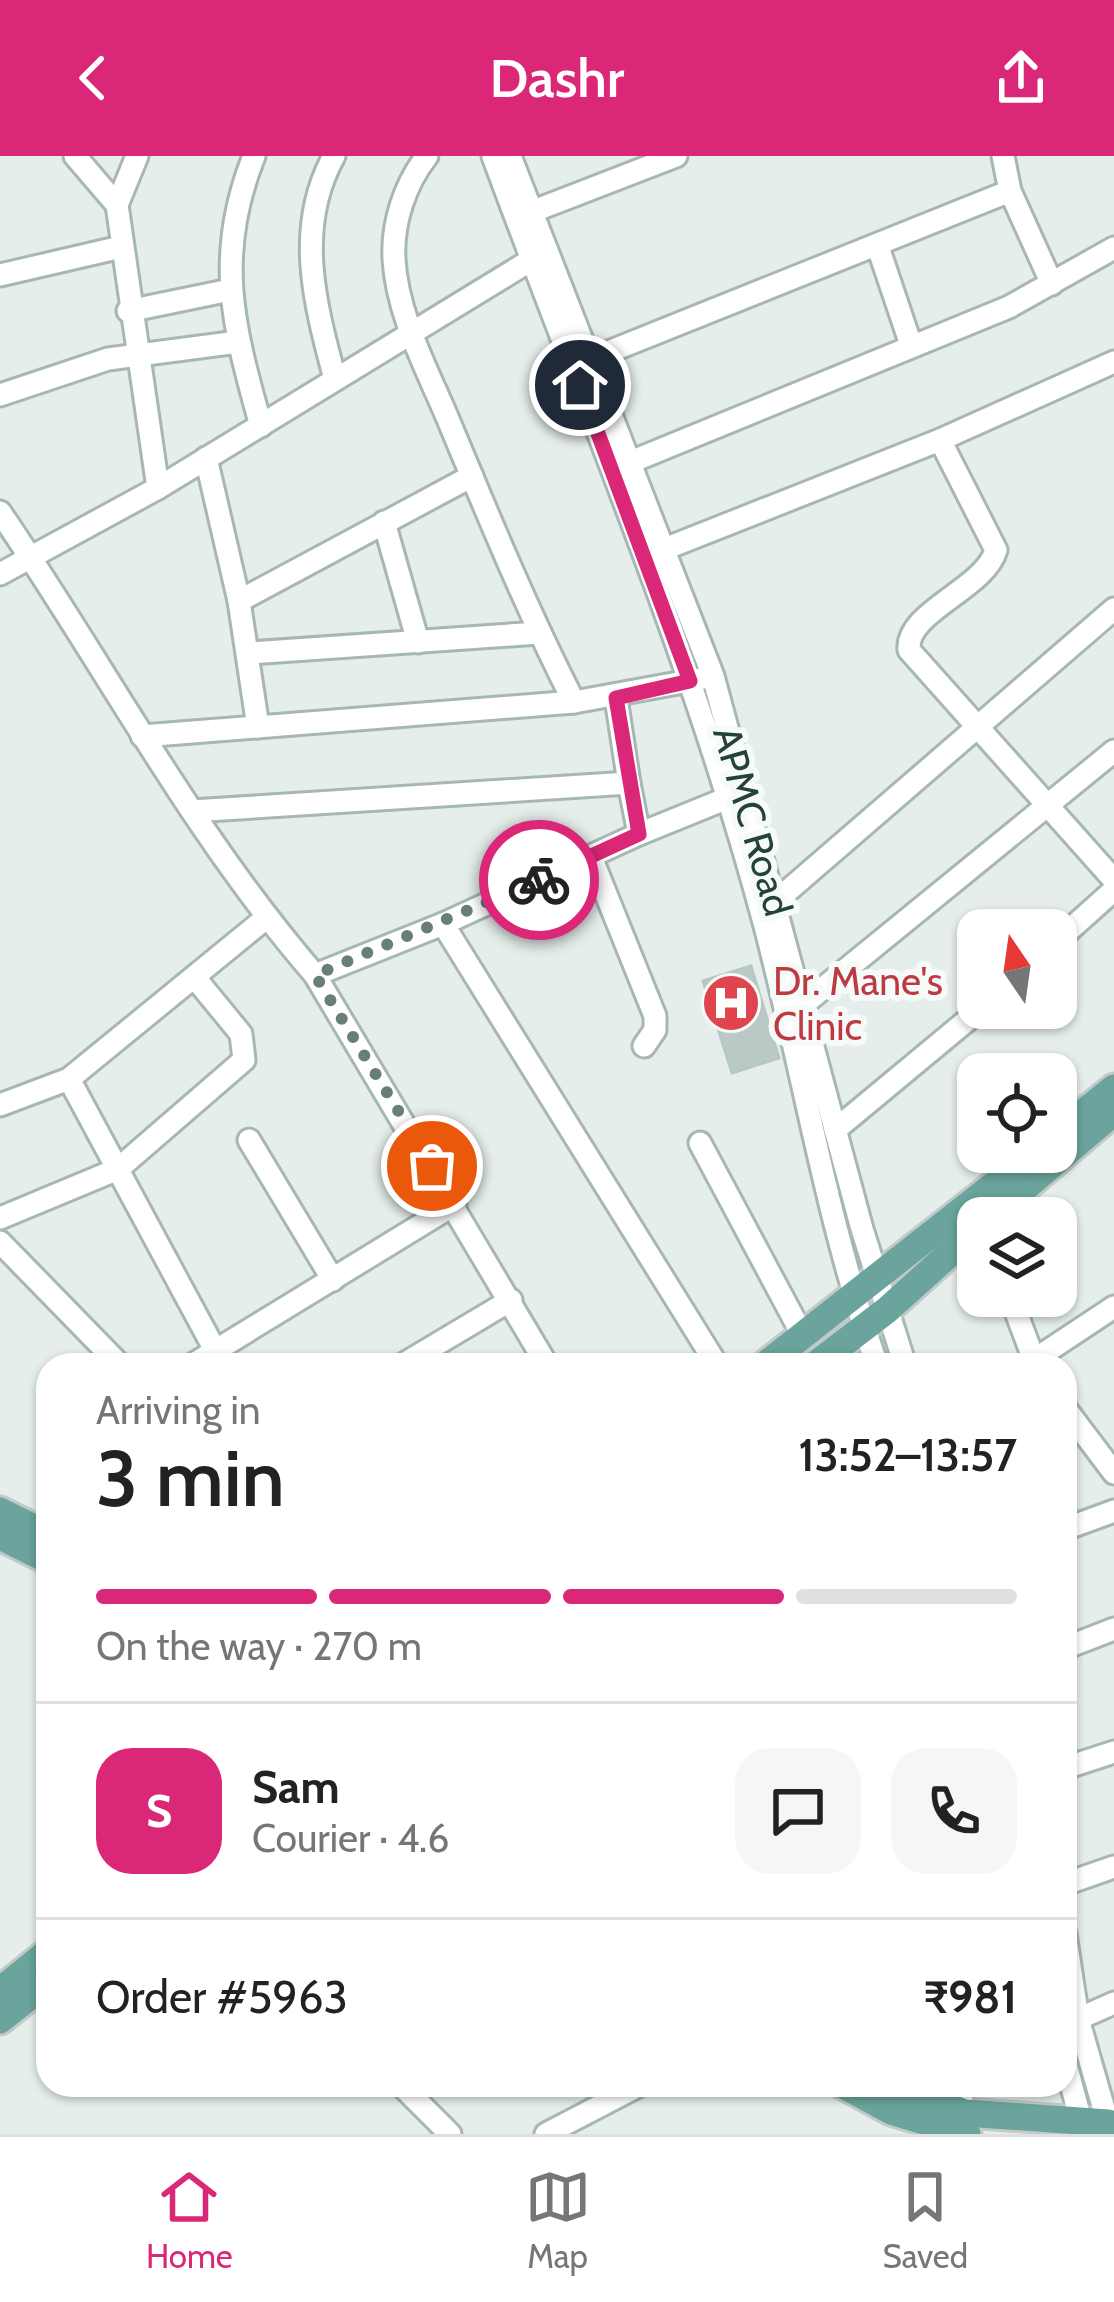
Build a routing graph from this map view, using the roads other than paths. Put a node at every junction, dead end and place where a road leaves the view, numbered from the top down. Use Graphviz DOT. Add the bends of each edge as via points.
graph roads {
  1 [pos="76,156"];
  2 [pos="137,156"];
  3 [pos="254,156"];
  4 [pos="334,156"];
  5 [pos="427,156"];
  6 [pos="493,156"];
  7 [pos="510,156"];
  8 [pos="676,156"];
  9 [pos="1003,156"];
  10 [pos="1010,191"];
  11 [pos="117,205"];
  12 [pos="531,212"];
  13 [pos="878,247"];
  14 [pos="121,248"];
  15 [pos="1114,248"];
  16 [pos="539,255"];
  17 [pos="0,275"];
  18 [pos="1052,284"];
  19 [pos="230,290"];
  20 [pos="128,311"];
  21 [pos="412,332"];
  22 [pos="238,342"];
  23 [pos="911,345"];
  24 [pos="138,355"];
  25 [pos="591,359"];
  26 [pos="1114,362"];
  27 [pos="335,379"];
  28 [pos="0,395"];
  29 [pos="261,426"];
  30 [pos="940,440"];
  31 [pos="206,458"];
  32 [pos="632,461"];
  33 [pos="472,476"];
  34 [pos="158,488"];
  35 [pos="0,512"];
  36 [pos="384,522"];
  37 [pos="667,548"];
  38 [pos="31,557"];
  39 [pos="1,574"];
  40 [pos="239,601"];
  41 [pos="1114,609"];
  42 [pos="538,633"];
  43 [pos="418,642"];
  44 [pos="249,653"];
  45 [pos="701,679"];
  46 [pos="616,698"];
  47 [pos="574,702"];
  48 [pos="258,727"];
  49 [pos="974,727"];
  50 [pos="142,736"];
  51 [pos="1114,751"];
  52 [pos="629,783"];
  53 [pos="733,796"];
  54 [pos="1046,808"];
  55 [pos="192,811"];
  56 [pos="639,834"];
  57 [pos="591,857"];
  58 [pos="1114,880"];
  59 [pos="1114,890"];
  60 [pos="776,901"];
  61 [pos="266,919"];
  62 [pos="1077,923"];
  63 [pos="443,924"];
  64 [pos="315,975"];
  65 [pos="195,978"];
  66 [pos="805,1003"];
  67 [pos="957,1029"];
  68 [pos="644,1046"];
  69 [pos="69,1079"];
  70 [pos="1114,1088"];
  71 [pos="0,1106"];
  72 [pos="1114,1112"];
  73 [pos="1077,1119"];
  74 [pos="835,1130"];
  75 [pos="249,1140"];
  76 [pos="700,1143"];
  77 [pos="118,1169"];
  78 [pos="1009,1173"];
  79 [pos="1014,1197"];
  80 [pos="455,1204"];
  81 [pos="0,1218"];
  82 [pos="0,1242"];
  83 [pos="957,1247"];
  84 [pos="333,1280"];
  85 [pos="867,1283"];
  86 [pos="511,1300"];
  87 [pos="1114,1307"];
  88 [pos="1018,1317"];
  89 [pos="876,1319"];
  90 [pos="802,1334"];
  91 [pos="215,1350"];
  92 [pos="108,1353"];
  93 [pos="210,1353"];
  94 [pos="421,1353"];
  95 [pos="540,1353"];
  96 [pos="710,1353"];
  97 [pos="779,1353"];
  98 [pos="831,1353"];
  99 [pos="877,1353"];
  100 [pos="897,1353"];
  101 [pos="1032,1353"];
  102 [pos="1050,1353"];
  103 [pos="1077,1424"];
  104 [pos="1114,1473"];
  105 [pos="0,1511"];
  106 [pos="1114,1511"];
  107 [pos="1077,1525"];
  108 [pos="36,1529"];
  109 [pos="0,1536"];
  110 [pos="36,1554"];
  111 [pos="1114,1629"];
  112 [pos="1077,1643"];
  113 [pos="1114,1752"];
  114 [pos="1077,1764"];
  115 [pos="1114,1867"];
  116 [pos="1077,1880"];
  117 [pos="36,1965"];
  118 [pos="12,1991"];
  119 [pos="1114,2003"];
  120 [pos="1077,2012"];
  121 [pos="1078,2019"];
  122 [pos="0,2020"];
  123 [pos="1077,2086"];
  124 [pos="413,2097"];
  125 [pos="598,2097"];
  126 [pos="619,2097"];
  127 [pos="865,2097"];
  128 [pos="914,2097"];
  129 [pos="960,2097"];
  130 [pos="603,2106"];
  131 [pos="968,2127"];
  132 [pos="1097,2128"];
  133 [pos="450,2134"];
  134 [pos="546,2134"];
  1 -- 11 [label="street"];
  2 -- 11 [label="street"];
  3 -- 19 [label="street" via="231,224"];
  4 -- 27 [label="street" via="310,240 315,305"];
  5 -- 21 [label="street" via="407,189 395,236"];
  6 -- 16 [label="street, APMC Road"];
  7 -- 12 [label="street, APMC Road"];
  8 -- 12 [label="street"];
  9 -- 10 [label="street"];
  10 -- 13 [label="street"];
  10 -- 18 [label="street"];
  11 -- 14 [label="street"];
  12 -- 16 [label="street, APMC Road"];
  13 -- 23 [label="street"];
  13 -- 25 [label="street"];
  14 -- 17 [label="street"];
  14 -- 20 [label="street"];
  15 -- 18 [label="street"];
  16 -- 21 [label="street"];
  16 -- 25 [label="street, APMC Road"];
  16 -- 45 [label="street, APMC Road"];
  18 -- 23 [label="street"];
  19 -- 20 [label="street"];
  19 -- 22 [label="street"];
  20 -- 24 [label="street"];
  21 -- 27 [label="street"];
  21 -- 33 [label="street"];
  22 -- 24 [label="street"];
  22 -- 29 [label="street"];
  23 -- 32 [label="street"];
  24 -- 28 [label="street"];
  24 -- 34 [label="street"];
  25 -- 32 [label="street, APMC Road"];
  26 -- 30 [label="street"];
  27 -- 29 [label="street"];
  29 -- 31 [label="street"];
  30 -- 37 [label="street"];
  30 -- 49 [label="street" via="996,550 908,644"];
  31 -- 34 [label="street"];
  31 -- 40 [label="street"];
  32 -- 37 [label="street, APMC Road"];
  33 -- 36 [label="street"];
  33 -- 42 [label="street"];
  34 -- 38 [label="street"];
  35 -- 38 [label="street"];
  36 -- 40 [label="street"];
  36 -- 43 [label="street"];
  37 -- 45 [label="street, APMC Road"];
  38 -- 39 [label="street"];
  38 -- 50 [label="street"];
  40 -- 44 [label="street"];
  41 -- 49 [label="street"];
  42 -- 43 [label="street"];
  42 -- 47 [label="street"];
  43 -- 44 [label="street"];
  44 -- 48 [label="street"];
  45 -- 46 [label="street"];
  45 -- 53 [label="street, APMC Road"];
  46 -- 47 [label="street"];
  46 -- 52 [label="street"];
  47 -- 48 [label="street"];
  48 -- 50 [label="street"];
  49 -- 54 [label="street"];
  49 -- 60 [label="street"];
  50 -- 55 [label="street"];
  51 -- 54 [label="street"];
  52 -- 55 [label="street"];
  52 -- 56 [label="street"];
  53 -- 56 [label="street"];
  53 -- 60 [label="street, APMC Road"];
  53 -- 85 [label="street, APMC Road"];
  54 -- 58 [label="street"];
  54 -- 66 [label="street"];
  55 -- 61 [label="street"];
  56 -- 57 [label="street"];
  57 -- 63 [label="street"];
  57 -- 68 [label="street" via="655,1016"];
  59 -- 62 [label="street"];
  60 -- 66 [label="street, APMC Road"];
  61 -- 64 [label="street"];
  61 -- 65 [label="street"];
  63 -- 64 [label="street"];
  63 -- 96 [label="street"];
  64 -- 80 [label="street"];
  65 -- 69 [label="street"];
  65 -- 77 [label="street" via="241,1034 244,1060"];
  66 -- 74 [label="street, APMC Road"];
  67 -- 74 [label="street"];
  69 -- 71 [label="street"];
  69 -- 77 [label="street"];
  70 -- 73 [label="main road"];
  72 -- 79 [label="main road"];
  74 -- 85 [label="street, APMC Road"];
  75 -- 84 [label="street"];
  76 -- 90 [label="street"];
  77 -- 81 [label="street"];
  77 -- 91 [label="street"];
  78 -- 85 [label="main road"];
  80 -- 84 [label="street"];
  80 -- 86 [label="street"];
  82 -- 92 [label="street"];
  83 -- 89 [label="main road"];
  84 -- 91 [label="street"];
  85 -- 89 [label="street, APMC Road"];
  85 -- 90 [label="main road"];
  86 -- 94 [label="street"];
  86 -- 95 [label="street"];
  87 -- 102 [label="street"];
  88 -- 101 [label="street"];
  89 -- 98 [label="main road"];
  89 -- 99 [label="street"];
  89 -- 100 [label="street, APMC Road"];
  90 -- 97 [label="main road"];
  91 -- 93 [label="street"];
  103 -- 104 [label="street"];
  105 -- 108 [label="main road"];
  106 -- 107 [label="street"];
  109 -- 110 [label="main road"];
  111 -- 112 [label="street"];
  113 -- 114 [label="street"];
  115 -- 116 [label="street"];
  117 -- 118 [label="main road"];
  118 -- 122 [label="main road"];
  119 -- 121 [label="street"];
  120 -- 121 [label="street"];
  121 -- 132 [label="street"];
  123 -- 132 [label="street"];
  124 -- 133 [label="street"];
  125 -- 130 [label="street"];
  126 -- 130 [label="street"];
  127 -- 131 [label="main road" via="891,2111"];
  128 -- 131 [label="main road"];
  129 -- 131 [label="street"];
  130 -- 134 [label="street"];
  131 -- 132 [label="main road"];
}
